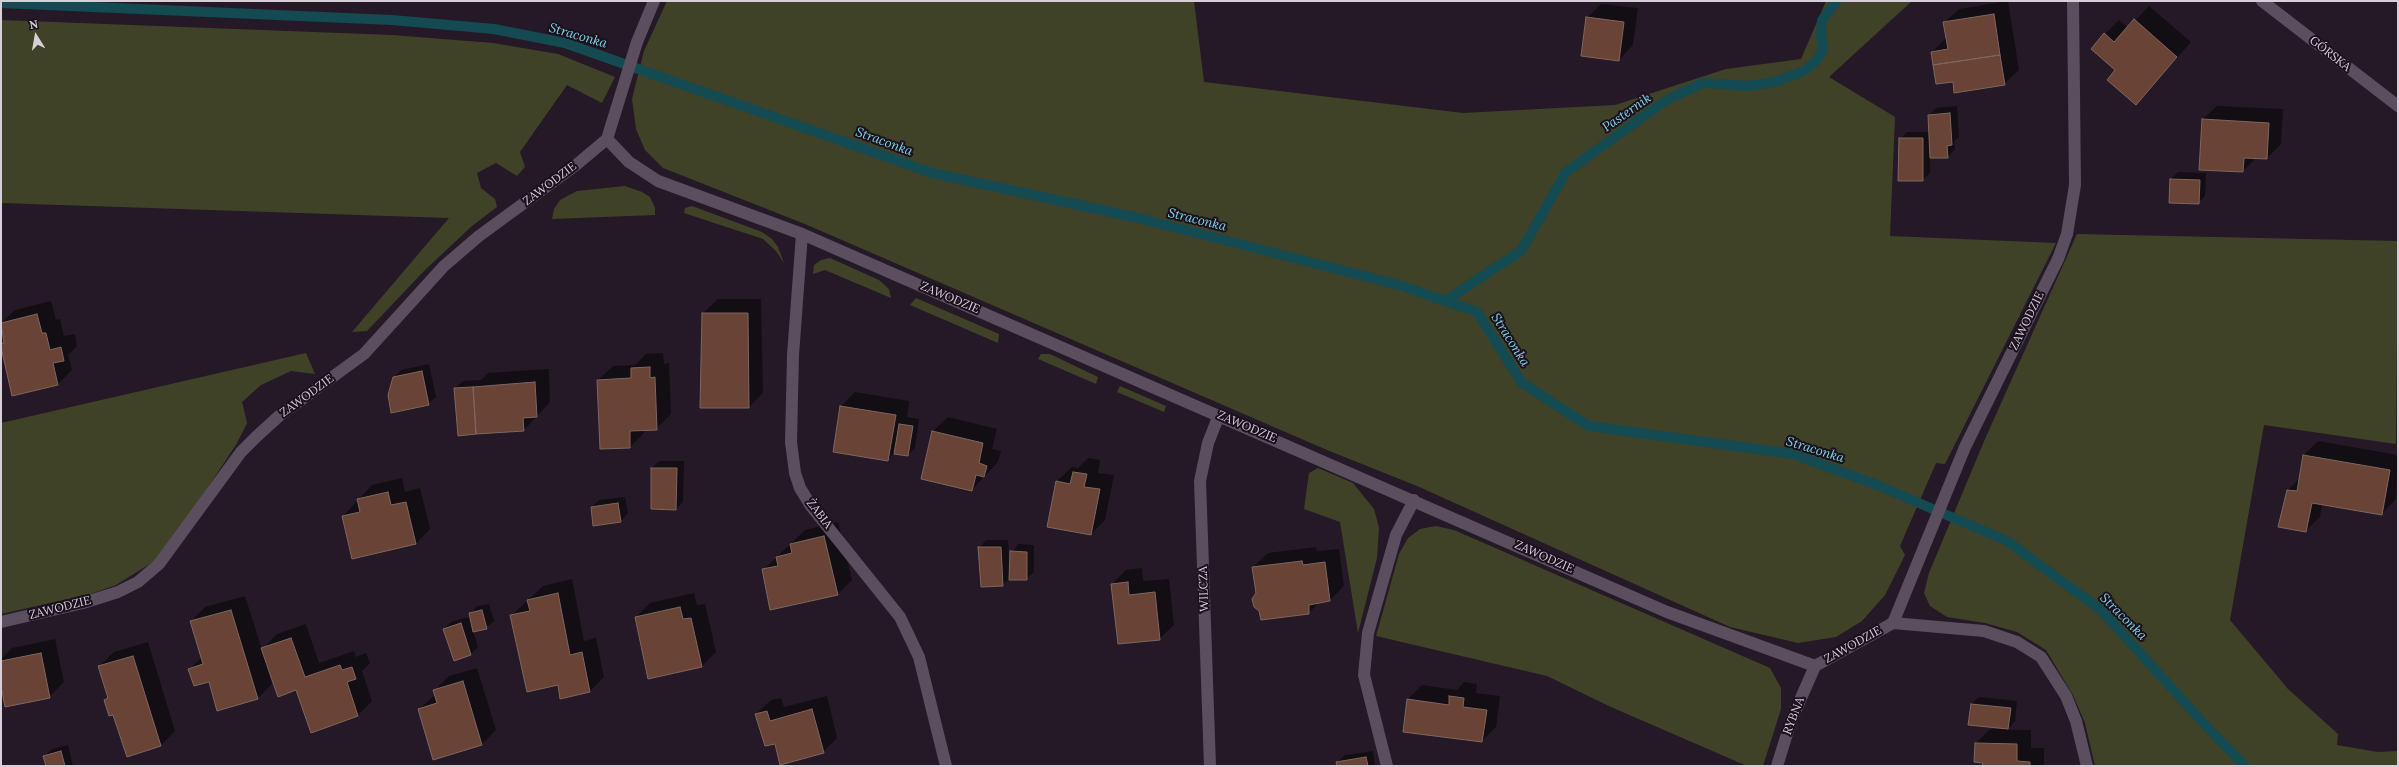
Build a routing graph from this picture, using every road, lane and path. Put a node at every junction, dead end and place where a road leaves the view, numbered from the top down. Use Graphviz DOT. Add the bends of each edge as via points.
graph roads {
  1 [pos="654,1"];
  2 [pos="2073,1"];
  3 [pos="2262,1"];
  4 [pos="2398,106"];
  5 [pos="607,139"];
  6 [pos="802,234"];
  7 [pos="1219,415"];
  8 [pos="1414,500"];
  9 [pos="1,622"];
  10 [pos="1893,623"];
  11 [pos="1815,666"];
  12 [pos="946,766"];
  13 [pos="1210,766"];
  14 [pos="1387,766"];
  15 [pos="1777,766"];
  16 [pos="2087,766"];
  1 -- 5 [label="street" via="637,42"];
  2 -- 10 [label="street, ZAWODZIE" via="2075,185 2067,234 2058,259 1966,447"];
  3 -- 4 [label="street, GÓRSKA"];
  5 -- 6 [label="street, ZAWODZIE" via="629,162 658,181"];
  5 -- 9 [label="street, ZAWODZIE" via="570,170 479,236 444,266 364,354 279,416 256,437 241,452 163,558 138,582 118,592 83,603"];
  6 -- 7 [label="street, ZAWODZIE"];
  6 -- 12 [label="street, ŻABIA" via="793,354 791,442 794,473 811,506 900,617 919,657"];
  7 -- 8 [label="street, ZAWODZIE"];
  7 -- 13 [label="street, WILCZA" via="1208,443 1200,480"];
  8 -- 11 [label="street, ZAWODZIE" via="1667,612"];
  8 -- 14 [label="street" via="1396,535 1368,632 1364,675"];
  10 -- 11 [label="street, ZAWODZIE"];
  10 -- 16 [label="street, ZAWODZIE" via="1984,631 2017,642 2041,657 2056,676 2066,696 2076,721"];
  11 -- 15 [label="street, RYBNA" via="1791,721"];
}
